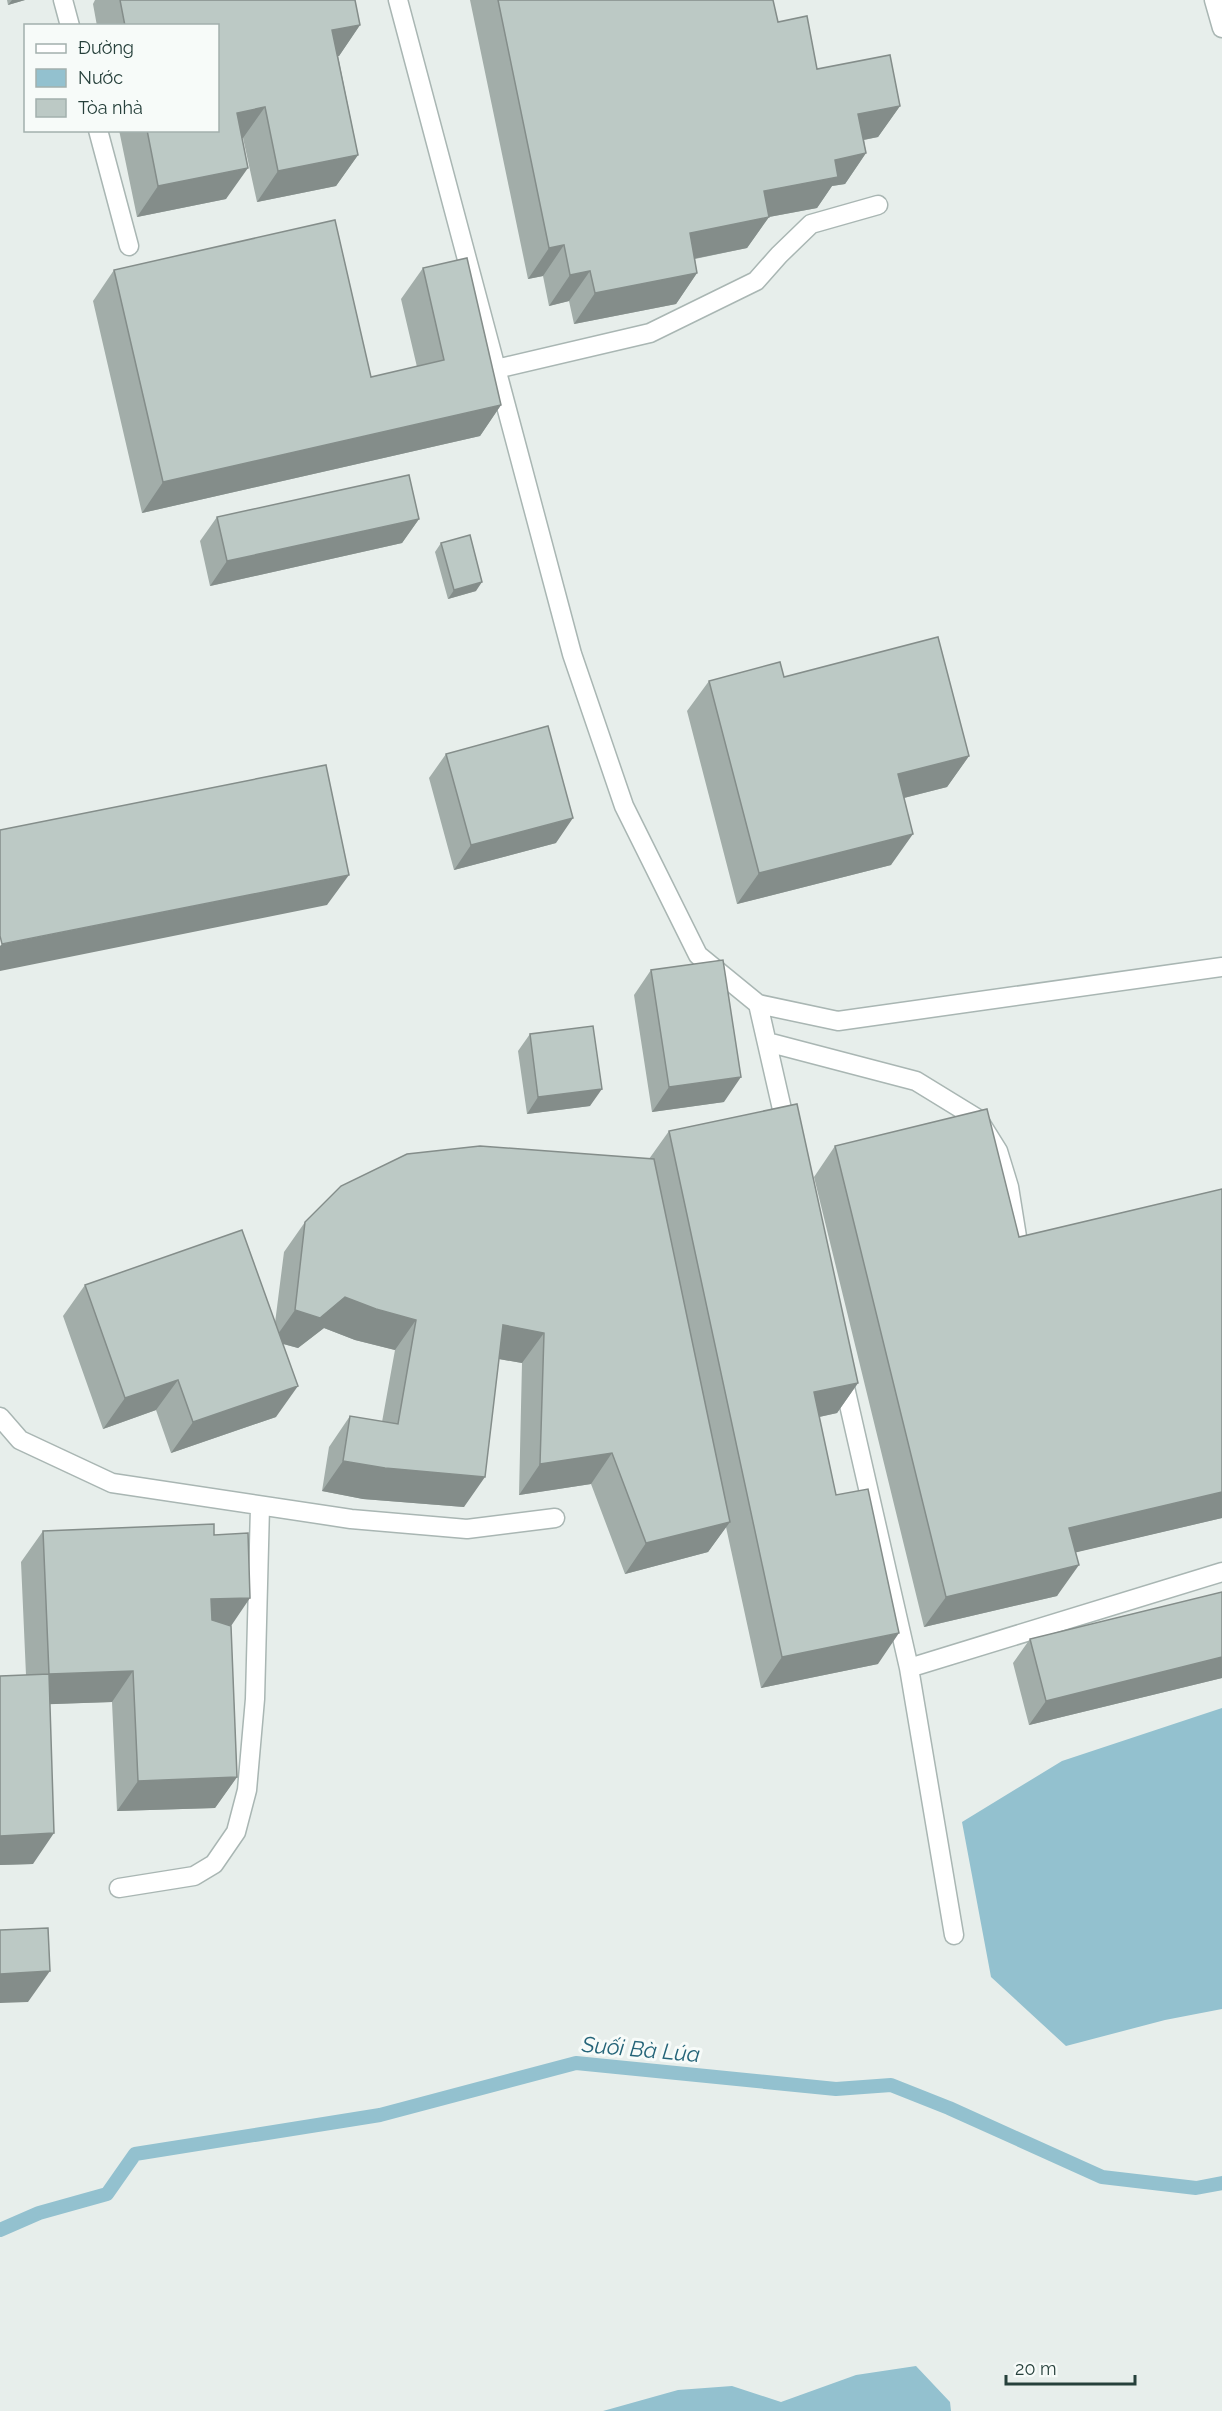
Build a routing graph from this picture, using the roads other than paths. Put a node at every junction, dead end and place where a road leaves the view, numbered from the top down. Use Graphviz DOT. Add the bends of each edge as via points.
graph roads {
  1 [pos="63,0"];
  2 [pos="398,0"];
  3 [pos="1214,0"];
  4 [pos="69,24"];
  5 [pos="1222,28"];
  6 [pos="99,132"];
  7 [pos="878,205"];
  8 [pos="129,246"];
  9 [pos="496,369"];
  10 [pos="1222,967"];
  11 [pos="758,1004"];
  12 [pos="767,1042"];
  13 [pos="790,1147"];
  14 [pos="1017,1237"];
  15 [pos="838,1357"];
  16 [pos="0,1417"];
  17 [pos="260,1507"];
  18 [pos="555,1518"];
  19 [pos="1222,1572"];
  20 [pos="909,1668"];
  21 [pos="120,1888"];
  22 [pos="954,1935"];
  1 -- 4 [label="street"];
  2 -- 9 [label="street"];
  3 -- 5 [label="street"];
  6 -- 8 [label="street"];
  7 -- 9 [label="street" via="811,224 756,281 650,333"];
  9 -- 11 [label="street" via="572,654 624,806 698,955"];
  10 -- 11 [label="street" via="838,1021"];
  11 -- 12 [label="street"];
  12 -- 13 [label="street"];
  12 -- 14 [label="street" via="916,1081 978,1119 998,1151"];
  15 -- 20 [label="street"];
  16 -- 17 [label="street" via="20,1440 112,1483"];
  17 -- 18 [label="street" via="467,1529"];
  17 -- 21 [label="street" via="255,1699 247,1790 236,1832 214,1864 194,1876"];
  19 -- 20 [label="street"];
  20 -- 22 [label="street"];
}
